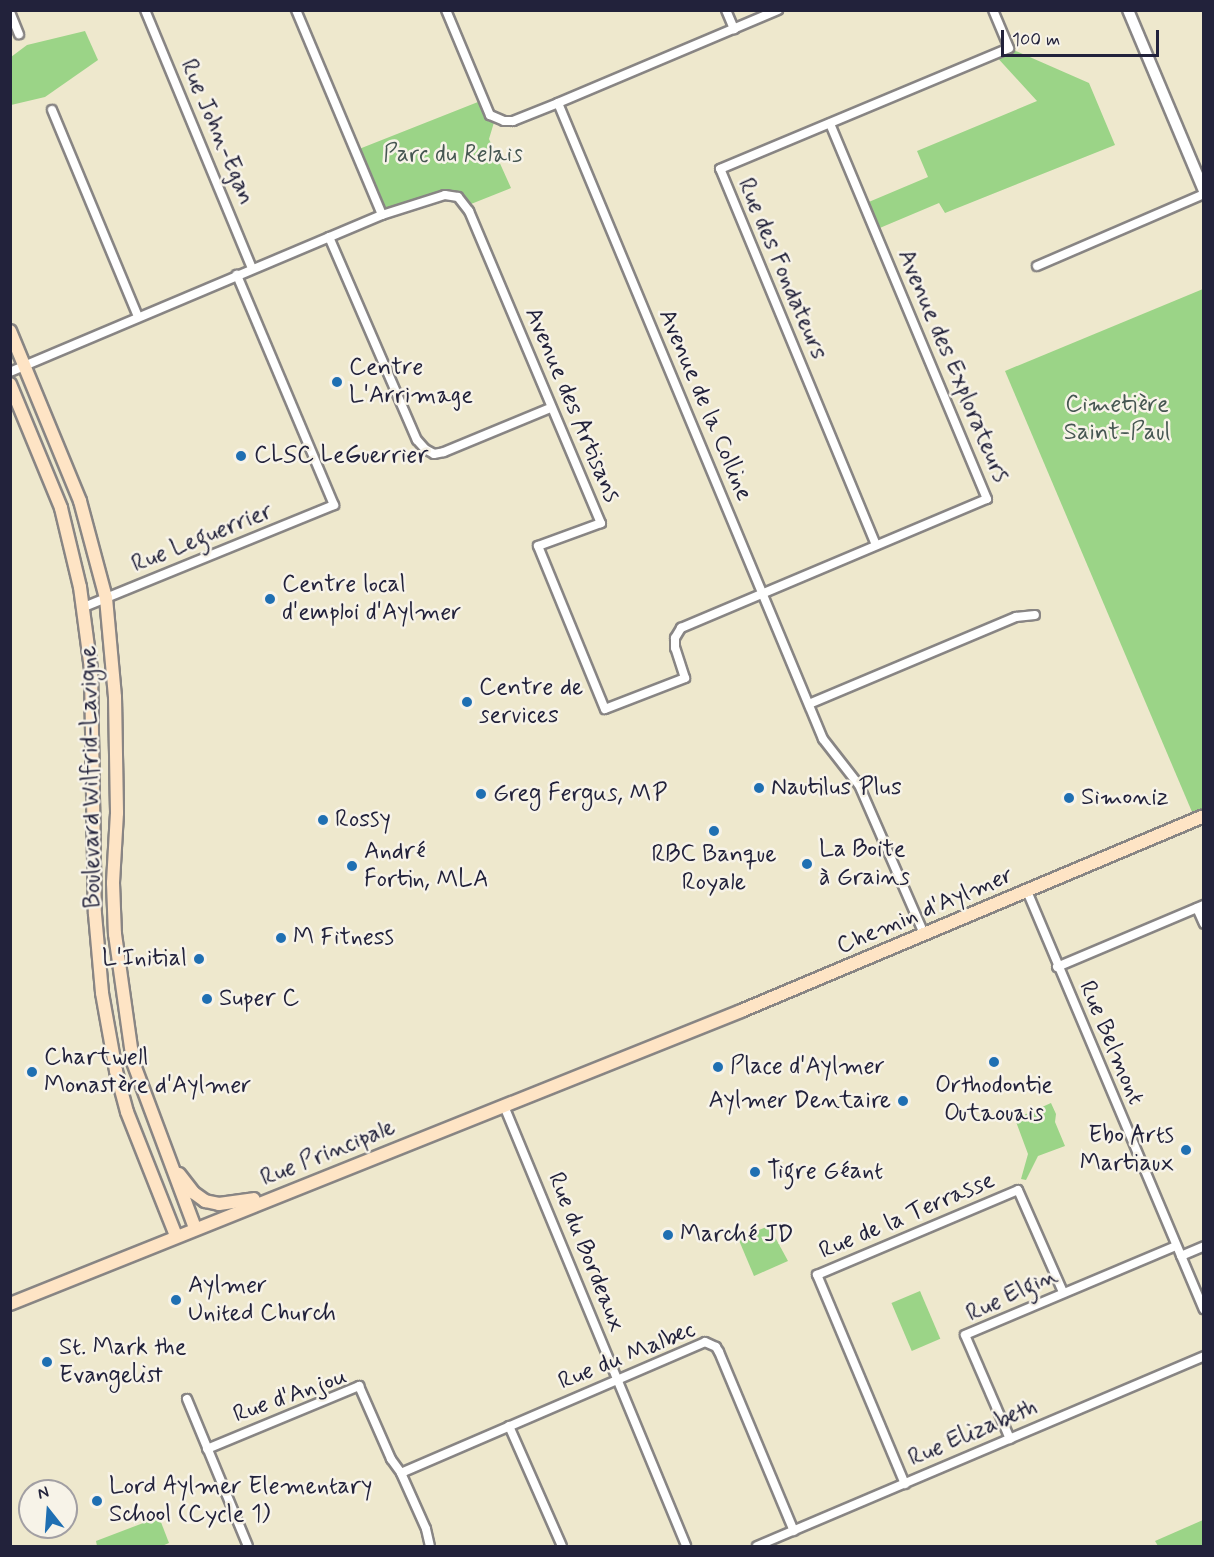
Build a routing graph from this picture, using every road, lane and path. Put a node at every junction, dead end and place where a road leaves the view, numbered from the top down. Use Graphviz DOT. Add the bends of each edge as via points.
graph roads {
  1 [pos="145,10"];
  2 [pos="296,10"];
  3 [pos="446,10"];
  4 [pos="726,10"];
  5 [pos="778,10"];
  6 [pos="993,10"];
  7 [pos="1128,10"];
  8 [pos="10,12"];
  9 [pos="734,29"];
  10 [pos="19,34"];
  11 [pos="558,103"];
  12 [pos="52,110"];
  13 [pos="830,123"];
  14 [pos="1203,193"];
  15 [pos="382,215"];
  16 [pos="329,237"];
  17 [pos="1037,266"];
  18 [pos="252,268"];
  19 [pos="237,275"];
  20 [pos="138,317"];
  21 [pos="10,331"];
  22 [pos="25,365"];
  23 [pos="10,372"];
  24 [pos="10,384"];
  25 [pos="550,408"];
  26 [pos="876,545"];
  27 [pos="762,592"];
  28 [pos="106,598"];
  29 [pos="84,607"];
  30 [pos="1035,615"];
  31 [pos="809,704"];
  32 [pos="1203,816"];
  33 [pos="1027,891"];
  34 [pos="1200,906"];
  35 [pos="1203,924"];
  36 [pos="924,934"];
  37 [pos="1058,967"];
  38 [pos="661,1043"];
  39 [pos="504,1106"];
  40 [pos="167,1152"];
  41 [pos="288,1192"];
  42 [pos="195,1228"];
  43 [pos="176,1236"];
  44 [pos="1176,1245"];
  45 [pos="1203,1246"];
  46 [pos="1181,1256"];
  47 [pos="1063,1292"];
  48 [pos="10,1304"];
  49 [pos="1203,1309"];
  50 [pos="1203,1356"];
  51 [pos="617,1379"];
  52 [pos="187,1399"];
  53 [pos="509,1426"];
  54 [pos="1010,1439"];
  55 [pos="207,1449"];
  56 [pos="401,1473"];
  57 [pos="905,1484"];
  58 [pos="794,1531"];
  59 [pos="248,1546"];
  60 [pos="430,1546"];
  61 [pos="562,1546"];
  62 [pos="686,1546"];
  63 [pos="757,1546"];
  1 -- 18 [label="street, Rue John-Egan"];
  2 -- 15 [label="street"];
  3 -- 11 [label="street" via="490,115 513,121"];
  4 -- 9 [label="street"];
  5 -- 9 [label="street"];
  6 -- 13 [label="street, Rue des Fondateurs" via="1009,48"];
  7 -- 14 [label="street"];
  8 -- 10 [label="street"];
  9 -- 11 [label="street"];
  11 -- 27 [label="street, Avenue de la Colline"];
  12 -- 20 [label="street"];
  13 -- 26 [label="street, Rue des Fondateurs" via="720,169"];
  13 -- 26 [label="street, Avenue des Explorateurs" via="987,499"];
  14 -- 17 [label="street"];
  15 -- 16 [label="street, Avenue des Artisans"];
  15 -- 25 [label="street, Avenue des Artisans" via="445,195 462,200 470,211"];
  16 -- 18 [label="street"];
  16 -- 25 [label="street" via="424,449 434,454 444,452"];
  18 -- 19 [label="street"];
  19 -- 20 [label="street"];
  19 -- 28 [label="street, Rue Leguerrier" via="334,505"];
  20 -- 22 [label="street"];
  21 -- 22 [label="main road, Boulevard Wilfrid-Lavigne"];
  22 -- 23 [label="street"];
  22 -- 28 [label="main road, Boulevard Wilfrid-Lavigne" via="80,501"];
  24 -- 29 [label="main road, Boulevard Wilfrid-Lavigne" via="61,508"];
  25 -- 27 [label="street, Avenue des Artisans" via="601,523 538,546 605,710 684,678 675,648 681,628"];
  26 -- 27 [label="street, Avenue des Explorateurs"];
  27 -- 31 [label="street, Avenue de la Colline"];
  28 -- 29 [label="street, Rue Leguerrier"];
  28 -- 40 [label="main road, Boulevard Wilfrid-Lavigne" via="115,706 115,934 133,1062"];
  29 -- 43 [label="main road, Boulevard Wilfrid-Lavigne" via="91,669 95,914 102,993 127,1112"];
  30 -- 31 [label="street" via="1016,616"];
  31 -- 36 [label="street, Avenue de la Colline" via="824,739 859,785"];
  32 -- 33 [label="main road, Chemin d'Aylmer"];
  33 -- 36 [label="main road, Chemin d'Aylmer"];
  33 -- 37 [label="street, Rue Belmont"];
  34 -- 35 [label="street"];
  34 -- 37 [label="street"];
  36 -- 38 [label="main road, Chemin d'Aylmer"];
  37 -- 44 [label="street, Rue Belmont"];
  38 -- 39 [label="main road, Rue Principale"];
  39 -- 41 [label="main road, Rue Principale"];
  39 -- 51 [label="street, Rue du Bordeaux"];
  40 -- 41 [label="main road" via="188,1186 205,1201 219,1204"];
  40 -- 42 [label="main road, Boulevard Wilfrid-Lavigne"];
  41 -- 42 [label="main road, Rue Principale"];
  42 -- 43 [label="main road, Rue Principale"];
  43 -- 48 [label="main road, Rue Principale"];
  44 -- 46 [label="street, Rue Belmont"];
  44 -- 47 [label="street, Rue Elgin"];
  45 -- 46 [label="street"];
  46 -- 49 [label="street, Rue Belmont"];
  47 -- 54 [label="street, Rue Elgin" via="965,1335"];
  47 -- 57 [label="street, Rue de la Terrasse" via="1018,1190 817,1275"];
  50 -- 54 [label="street, Rue Elizabeth"];
  51 -- 53 [label="street, Rue du Malbec"];
  51 -- 58 [label="street, Rue du Malbec" via="699,1344 711,1343 716,1347"];
  51 -- 62 [label="street, Rue du Bordeaux"];
  52 -- 55 [label="street"];
  53 -- 56 [label="street, Rue du Malbec"];
  53 -- 61 [label="street"];
  54 -- 57 [label="street, Rue Elizabeth"];
  55 -- 56 [label="street, Rue d'Anjou" via="359,1386 391,1460"];
  55 -- 59 [label="street"];
  56 -- 60 [label="street, Rue d'Anjou"];
  57 -- 58 [label="street, Rue Elizabeth"];
  58 -- 63 [label="street, Rue Elizabeth"];
}
